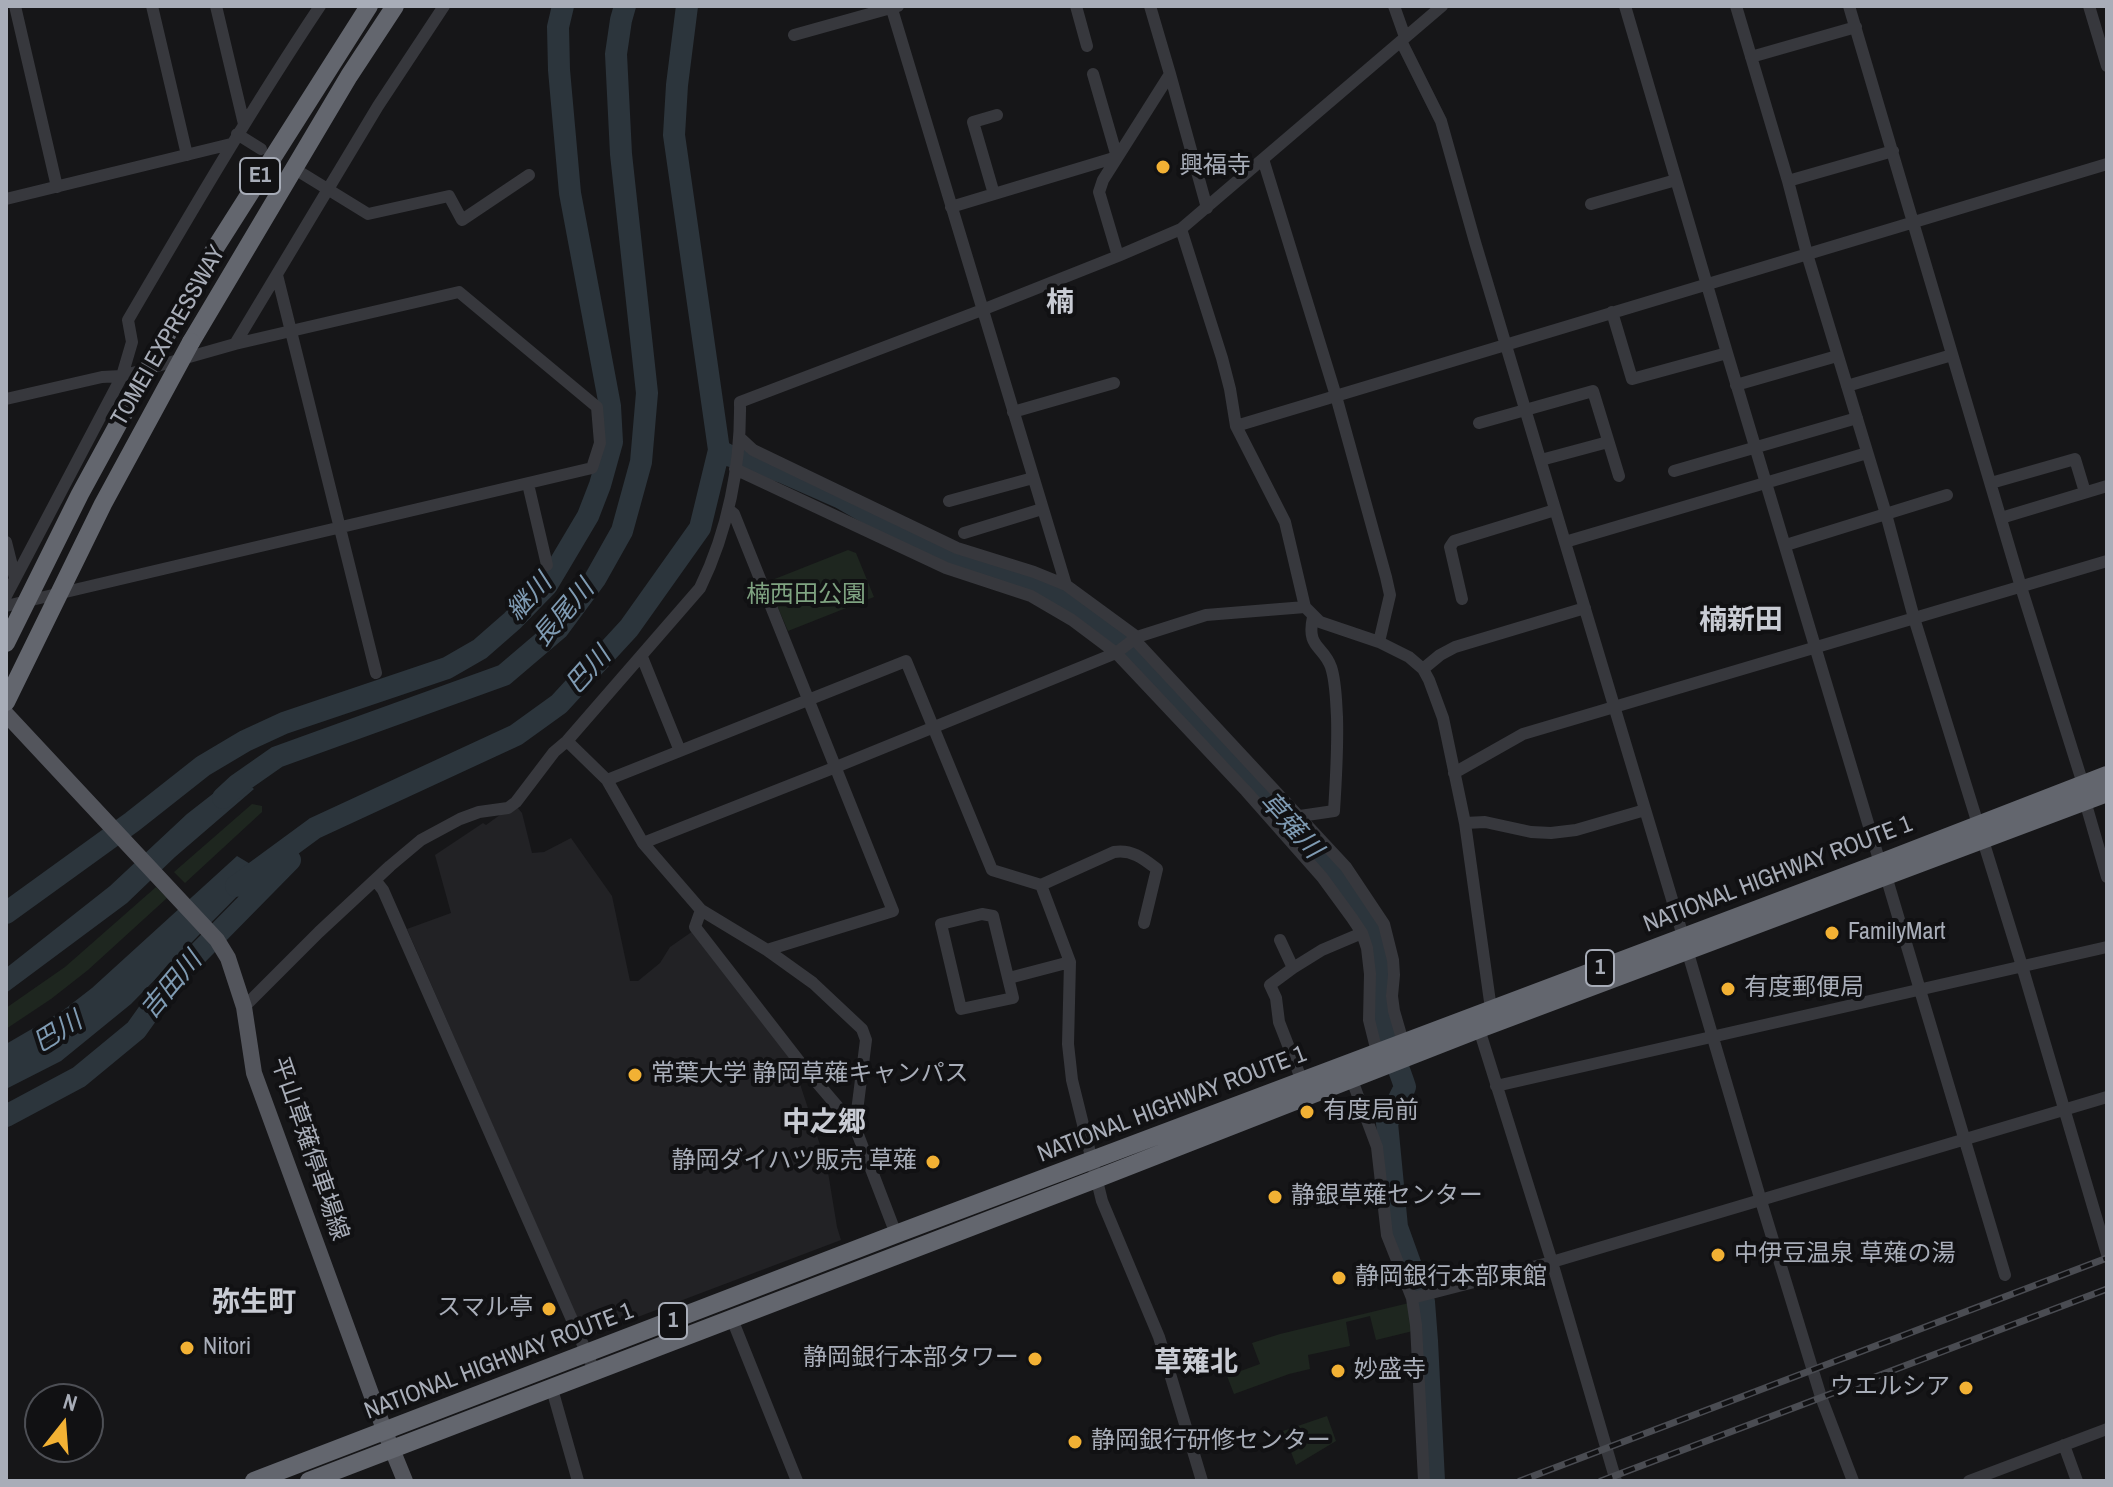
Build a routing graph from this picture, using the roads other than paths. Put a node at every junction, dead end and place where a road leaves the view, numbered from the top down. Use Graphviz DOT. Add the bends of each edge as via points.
graph roads {
  1 [pos="15,6"];
  2 [pos="152,6"];
  3 [pos="216,6"];
  4 [pos="320,6"];
  5 [pos="369,6"];
  6 [pos="395,6"];
  7 [pos="444,6"];
  8 [pos="1076,6"];
  9 [pos="1150,6"];
  10 [pos="1394,6"];
  11 [pos="1442,6"];
  12 [pos="1625,6"];
  13 [pos="1736,6"];
  14 [pos="1849,6"];
  15 [pos="2089,6"];
  16 [pos="893,7"];
  17 [pos="1856,27"];
  18 [pos="794,35"];
  19 [pos="1403,39"];
  20 [pos="1087,46"];
  21 [pos="1751,57"];
  22 [pos="2107,66"];
  23 [pos="1093,74"];
  24 [pos="1170,74"];
  25 [pos="997,115"];
  26 [pos="237,134"];
  27 [pos="261,149"];
  28 [pos="1893,151"];
  29 [pos="187,155"];
  30 [pos="1117,157"];
  31 [pos="1263,159"];
  32 [pos="2107,164"];
  33 [pos="303,174"];
  34 [pos="529,175"];
  35 [pos="1676,180"];
  36 [pos="1788,181"];
  37 [pos="57,187"];
  38 [pos="328,189"];
  39 [pos="994,194"];
  40 [pos="6,199"];
  41 [pos="1591,204"];
  42 [pos="951,207"];
  43 [pos="1207,208"];
  44 [pos="1913,223"];
  45 [pos="1181,229"];
  46 [pos="1807,254"];
  47 [pos="1118,256"];
  48 [pos="277,275"];
  49 [pos="1706,283"];
  50 [pos="982,310"];
  51 [pos="1612,312"];
  52 [pos="291,331"];
  53 [pos="235,344"];
  54 [pos="1507,345"];
  55 [pos="1727,353"];
  56 [pos="1952,355"];
  57 [pos="1837,356"];
  58 [pos="122,376"];
  59 [pos="1114,383"];
  60 [pos="1736,385"];
  61 [pos="1847,386"];
  62 [pos="1336,396"];
  63 [pos="6,399"];
  64 [pos="1526,409"];
  65 [pos="1013,412"];
  66 [pos="1857,418"];
  67 [pos="1479,423"];
  68 [pos="1236,426"];
  69 [pos="740,438"];
  70 [pos="1608,442"];
  71 [pos="1755,447"];
  72 [pos="1867,453"];
  73 [pos="1541,460"];
  74 [pos="735,469"];
  75 [pos="1674,471"];
  76 [pos="1619,476"];
  77 [pos="1033,478"];
  78 [pos="1766,482"];
  79 [pos="1991,483"];
  80 [pos="528,484"];
  81 [pos="2107,486"];
  82 [pos="2085,492"];
  83 [pos="1947,495"];
  84 [pos="949,501"];
  85 [pos="1042,509"];
  86 [pos="729,510"];
  87 [pos="1555,510"];
  88 [pos="1886,514"];
  89 [pos="2001,518"];
  90 [pos="339,528"];
  91 [pos="964,533"];
  92 [pos="6,542"];
  93 [pos="1565,542"];
  94 [pos="1786,545"];
  95 [pos="2107,561"];
  96 [pos="547,565"];
  97 [pos="15,578"];
  98 [pos="1066,585"];
  99 [pos="2021,587"];
  100 [pos="6,596"];
  101 [pos="1462,599"];
  102 [pos="6,606"];
  103 [pos="1585,608"];
  104 [pos="1309,612"];
  105 [pos="1914,618"];
  106 [pos="1136,638"];
  107 [pos="1379,642"];
  108 [pos="6,643"];
  109 [pos="1817,647"];
  110 [pos="1116,653"];
  111 [pos="642,657"];
  112 [pos="1423,669"];
  113 [pos="376,673"];
  114 [pos="809,700"];
  115 [pos="6,702"];
  116 [pos="1613,706"];
  117 [pos="6,714"];
  118 [pos="932,728"];
  119 [pos="567,741"];
  120 [pos="680,751"];
  121 [pos="836,767"];
  122 [pos="1454,773"];
  123 [pos="2107,775"];
  124 [pos="1262,776"];
  125 [pos="607,780"];
  126 [pos="1246,791"];
  127 [pos="2084,792"];
  128 [pos="2107,793"];
  129 [pos="1645,810"];
  130 [pos="1300,816"];
  131 [pos="1465,823"];
  132 [pos="1980,833"];
  133 [pos="643,843"];
  134 [pos="2102,844"];
  135 [pos="1883,869"];
  136 [pos="2107,877"];
  137 [pos="375,880"];
  138 [pos="1041,885"];
  139 [pos="701,910"];
  140 [pos="1144,923"];
  141 [pos="1362,933"];
  142 [pos="1280,940"];
  143 [pos="1685,944"];
  144 [pos="2107,947"];
  145 [pos="767,950"];
  146 [pos="1070,962"];
  147 [pos="2022,966"];
  148 [pos="1293,968"];
  149 [pos="1009,978"];
  150 [pos="1919,989"];
  151 [pos="244,1007"];
  152 [pos="1491,1009"];
  153 [pos="1479,1029"];
  154 [pos="1713,1037"];
  155 [pos="1403,1042"];
  156 [pos="1377,1052"];
  157 [pos="1352,1080"];
  158 [pos="1302,1081"];
  159 [pos="1496,1086"];
  160 [pos="2107,1097"];
  161 [pos="2064,1110"];
  162 [pos="855,1127"];
  163 [pos="1965,1140"];
  164 [pos="1094,1170"];
  165 [pos="1761,1201"];
  166 [pos="896,1234"];
  167 [pos="2106,1247"];
  168 [pos="1552,1262"];
  169 [pos="2005,1275"];
  170 [pos="1412,1298"];
  171 [pos="732,1319"];
  172 [pos="587,1354"];
  173 [pos="595,1372"];
  174 [pos="552,1389"];
  175 [pos="2107,1429"];
  176 [pos="385,1432"];
  177 [pos="2064,1445"];
  178 [pos="393,1450"];
  179 [pos="254,1481"];
  180 [pos="309,1481"];
  181 [pos="405,1481"];
  182 [pos="578,1481"];
  183 [pos="797,1481"];
  184 [pos="1202,1481"];
  185 [pos="1424,1481"];
  186 [pos="1616,1481"];
  187 [pos="1853,1481"];
  188 [pos="1969,1481"];
  189 [pos="2077,1481"];
  1 -- 37 [label="street"];
  2 -- 29 [label="street"];
  3 -- 26 [label="street"];
  4 -- 26 [label="street"];
  5 -- 108 [label="highway, TOMEI EXPRESSWAY / E1, bridge" via="214,250 80,494"];
  6 -- 115 [label="highway, TOMEI EXPRESSWAY / E1, bridge" via="191,342 103,504"];
  7 -- 38 [label="street"];
  8 -- 20 [label="street"];
  9 -- 24 [label="street"];
  10 -- 19 [label="street"];
  11 -- 19 [label="street"];
  12 -- 35 [label="street"];
  13 -- 21 [label="street"];
  14 -- 17 [label="street"];
  15 -- 22 [label="street"];
  16 -- 18 [label="street"];
  16 -- 42 [label="street"];
  17 -- 21 [label="street"];
  17 -- 28 [label="street"];
  19 -- 31 [label="street"];
  19 -- 54 [label="street" via="1441,121"];
  21 -- 36 [label="street"];
  23 -- 30 [label="street"];
  24 -- 30 [label="street"];
  24 -- 43 [label="street"];
  25 -- 39 [label="street" via="973,122"];
  26 -- 27 [label="street"];
  26 -- 29 [label="street"];
  26 -- 58 [label="street" via="128,320 132,342"];
  28 -- 36 [label="street"];
  28 -- 44 [label="street"];
  29 -- 37 [label="street"];
  30 -- 39 [label="street"];
  30 -- 47 [label="street" via="1099,192"];
  31 -- 43 [label="street"];
  31 -- 62 [label="street"];
  32 -- 44 [label="street"];
  33 -- 38 [label="street"];
  34 -- 38 [label="street" via="462,220 449,196 368,214"];
  35 -- 41 [label="street"];
  35 -- 49 [label="street"];
  36 -- 46 [label="street"];
  37 -- 40 [label="street"];
  38 -- 48 [label="street"];
  39 -- 42 [label="street"];
  42 -- 50 [label="street"];
  43 -- 45 [label="street"];
  44 -- 46 [label="street"];
  44 -- 56 [label="street"];
  45 -- 47 [label="street"];
  45 -- 68 [label="street" via="1226,373"];
  46 -- 49 [label="street"];
  46 -- 57 [label="street"];
  47 -- 50 [label="street"];
  48 -- 52 [label="street"];
  48 -- 53 [label="street"];
  49 -- 51 [label="street"];
  49 -- 55 [label="street"];
  50 -- 65 [label="street"];
  50 -- 69 [label="street" via="740,402"];
  51 -- 54 [label="street"];
  51 -- 55 [label="street" via="1632,379"];
  52 -- 53 [label="street"];
  52 -- 80 [label="street" via="459,292 597,407 600,443 592,468"];
  52 -- 90 [label="street"];
  53 -- 58 [label="street"];
  54 -- 62 [label="street"];
  54 -- 64 [label="street"];
  55 -- 60 [label="street"];
  56 -- 61 [label="street"];
  56 -- 79 [label="street"];
  57 -- 60 [label="street"];
  57 -- 61 [label="street"];
  58 -- 63 [label="street"];
  58 -- 97 [label="street"];
  59 -- 65 [label="street"];
  60 -- 71 [label="street"];
  61 -- 66 [label="street"];
  62 -- 68 [label="street"];
  62 -- 107 [label="street" via="1390,595"];
  64 -- 67 [label="street"];
  64 -- 70 [label="street" via="1593,391"];
  64 -- 73 [label="street"];
  65 -- 77 [label="street"];
  66 -- 71 [label="street"];
  66 -- 72 [label="street"];
  68 -- 104 [label="street" via="1285,522"];
  69 -- 74 [label="street"];
  69 -- 98 [label="street" via="753,450 957,548"];
  70 -- 73 [label="street"];
  70 -- 76 [label="street"];
  71 -- 75 [label="street"];
  71 -- 78 [label="street"];
  72 -- 78 [label="street"];
  72 -- 88 [label="street"];
  73 -- 87 [label="street"];
  74 -- 86 [label="street"];
  74 -- 110 [label="street" via="946,568 1031,596"];
  77 -- 84 [label="street"];
  77 -- 85 [label="street"];
  78 -- 93 [label="street"];
  78 -- 94 [label="street"];
  79 -- 82 [label="street" via="2075,459"];
  79 -- 89 [label="street"];
  80 -- 90 [label="street"];
  80 -- 96 [label="street"];
  81 -- 82 [label="street"];
  82 -- 89 [label="street"];
  83 -- 88 [label="street"];
  85 -- 91 [label="street"];
  85 -- 98 [label="street"];
  86 -- 111 [label="street" via="700,588"];
  86 -- 114 [label="street"];
  87 -- 93 [label="street"];
  87 -- 101 [label="street" via="1454,541 1450,547"];
  88 -- 94 [label="street"];
  88 -- 105 [label="street"];
  89 -- 99 [label="street"];
  90 -- 102 [label="street"];
  90 -- 113 [label="street"];
  92 -- 97 [label="street"];
  93 -- 103 [label="street"];
  94 -- 109 [label="street"];
  95 -- 99 [label="street"];
  97 -- 100 [label="street"];
  98 -- 106 [label="street"];
  99 -- 105 [label="street"];
  99 -- 127 [label="street"];
  103 -- 112 [label="street" via="1455,647"];
  103 -- 116 [label="street"];
  104 -- 106 [label="street" via="1206,615"];
  104 -- 107 [label="street" via="1320,622"];
  104 -- 130 [label="street" via="1312,638 1331,666 1338,756 1334,811"];
  105 -- 109 [label="street"];
  105 -- 132 [label="street"];
  106 -- 110 [label="street"];
  106 -- 124 [label="street"];
  107 -- 112 [label="street"];
  109 -- 116 [label="street"];
  109 -- 135 [label="street"];
  110 -- 118 [label="street"];
  110 -- 126 [label="street"];
  111 -- 119 [label="street"];
  111 -- 120 [label="street"];
  112 -- 122 [label="street" via="1443,718"];
  114 -- 118 [label="street" via="906,661"];
  114 -- 120 [label="street"];
  114 -- 121 [label="street"];
  116 -- 122 [label="street" via="1523,734"];
  116 -- 129 [label="street"];
  117 -- 151 [label="main road, 平山草薙停車場線" via="217,940"];
  118 -- 121 [label="street"];
  118 -- 138 [label="street" via="992,870"];
  119 -- 125 [label="street"];
  119 -- 137 [label="street" via="508,808 479,812 421,840"];
  120 -- 125 [label="street"];
  121 -- 133 [label="street"];
  121 -- 145 [label="street" via="893,911"];
  122 -- 131 [label="street"];
  123 -- 127 [label="highway, NATIONAL HIGHWAY ROUTE 1 / 1"];
  124 -- 126 [label="street"];
  124 -- 130 [label="street"];
  125 -- 133 [label="street"];
  126 -- 141 [label="street" via="1334,890"];
  127 -- 128 [label="highway, NATIONAL HIGHWAY ROUTE 1 / 1"];
  127 -- 132 [label="highway, NATIONAL HIGHWAY ROUTE 1 / 1"];
  127 -- 134 [label="street"];
  129 -- 131 [label="street" via="1551,833"];
  129 -- 143 [label="street"];
  130 -- 155 [label="street" via="1346,867 1384,924"];
  131 -- 152 [label="street"];
  132 -- 135 [label="highway, NATIONAL HIGHWAY ROUTE 1 / 1"];
  132 -- 147 [label="street"];
  133 -- 139 [label="street"];
  134 -- 136 [label="street"];
  135 -- 143 [label="highway, NATIONAL HIGHWAY ROUTE 1 / 1"];
  135 -- 150 [label="street"];
  137 -- 151 [label="street"];
  137 -- 172 [label="street"];
  138 -- 140 [label="street" via="1114,852 1139,855 1157,869"];
  138 -- 146 [label="street"];
  139 -- 145 [label="street"];
  139 -- 162 [label="street" via="695,927"];
  141 -- 148 [label="street"];
  141 -- 156 [label="street" via="1370,961 1369,1020"];
  142 -- 148 [label="street"];
  143 -- 152 [label="highway, NATIONAL HIGHWAY ROUTE 1 / 1"];
  143 -- 153 [label="highway, NATIONAL HIGHWAY ROUTE 1 / 1"];
  143 -- 154 [label="street"];
  144 -- 147 [label="street"];
  145 -- 162 [label="street" via="813,983 862,1029 866,1040"];
  146 -- 149 [label="street"];
  146 -- 164 [label="street" via="1072,1080"];
  147 -- 150 [label="street"];
  147 -- 161 [label="street"];
  148 -- 158 [label="street" via="1270,985"];
  149 -- 149 [label="street" via="1013,998 961,1009 941,924 993,916"];
  150 -- 154 [label="street"];
  150 -- 163 [label="street"];
  151 -- 176 [label="main road, 平山草薙停車場線" via="254,1073"];
  152 -- 153 [label="street"];
  152 -- 155 [label="highway, NATIONAL HIGHWAY ROUTE 1 / 1"];
  153 -- 157 [label="highway, NATIONAL HIGHWAY ROUTE 1 / 1"];
  153 -- 159 [label="street"];
  154 -- 159 [label="street"];
  154 -- 165 [label="street"];
  155 -- 156 [label="highway, NATIONAL HIGHWAY ROUTE 1 / 1"];
  156 -- 158 [label="highway, NATIONAL HIGHWAY ROUTE 1 / 1"];
  157 -- 164 [label="highway, NATIONAL HIGHWAY ROUTE 1 / 1"];
  157 -- 170 [label="street" via="1377,1147 1387,1235"];
  158 -- 164 [label="highway, NATIONAL HIGHWAY ROUTE 1 / 1"];
  159 -- 168 [label="street"];
  160 -- 161 [label="street"];
  161 -- 163 [label="street"];
  161 -- 167 [label="street"];
  162 -- 166 [label="street"];
  163 -- 165 [label="street"];
  163 -- 169 [label="street"];
  164 -- 166 [label="highway, NATIONAL HIGHWAY ROUTE 1 / 1"];
  164 -- 171 [label="highway, NATIONAL HIGHWAY ROUTE 1 / 1"];
  164 -- 184 [label="street" via="1159,1337"];
  165 -- 168 [label="street"];
  165 -- 187 [label="street" via="1821,1397"];
  166 -- 172 [label="highway, NATIONAL HIGHWAY ROUTE 1 / 1"];
  168 -- 170 [label="street"];
  168 -- 186 [label="street"];
  170 -- 185 [label="street"];
  171 -- 173 [label="highway, NATIONAL HIGHWAY ROUTE 1 / 1"];
  171 -- 183 [label="street"];
  172 -- 173 [label="street"];
  172 -- 176 [label="highway, NATIONAL HIGHWAY ROUTE 1 / 1"];
  173 -- 174 [label="highway, NATIONAL HIGHWAY ROUTE 1 / 1"];
  174 -- 178 [label="highway, NATIONAL HIGHWAY ROUTE 1 / 1"];
  174 -- 182 [label="street"];
  175 -- 177 [label="street"];
  176 -- 178 [label="main road, 平山草薙停車場線"];
  176 -- 179 [label="highway, NATIONAL HIGHWAY ROUTE 1 / 1"];
  177 -- 188 [label="street"];
  177 -- 189 [label="street"];
  178 -- 180 [label="highway, NATIONAL HIGHWAY ROUTE 1 / 1"];
  178 -- 181 [label="main road, 平山草薙停車場線"];
}
